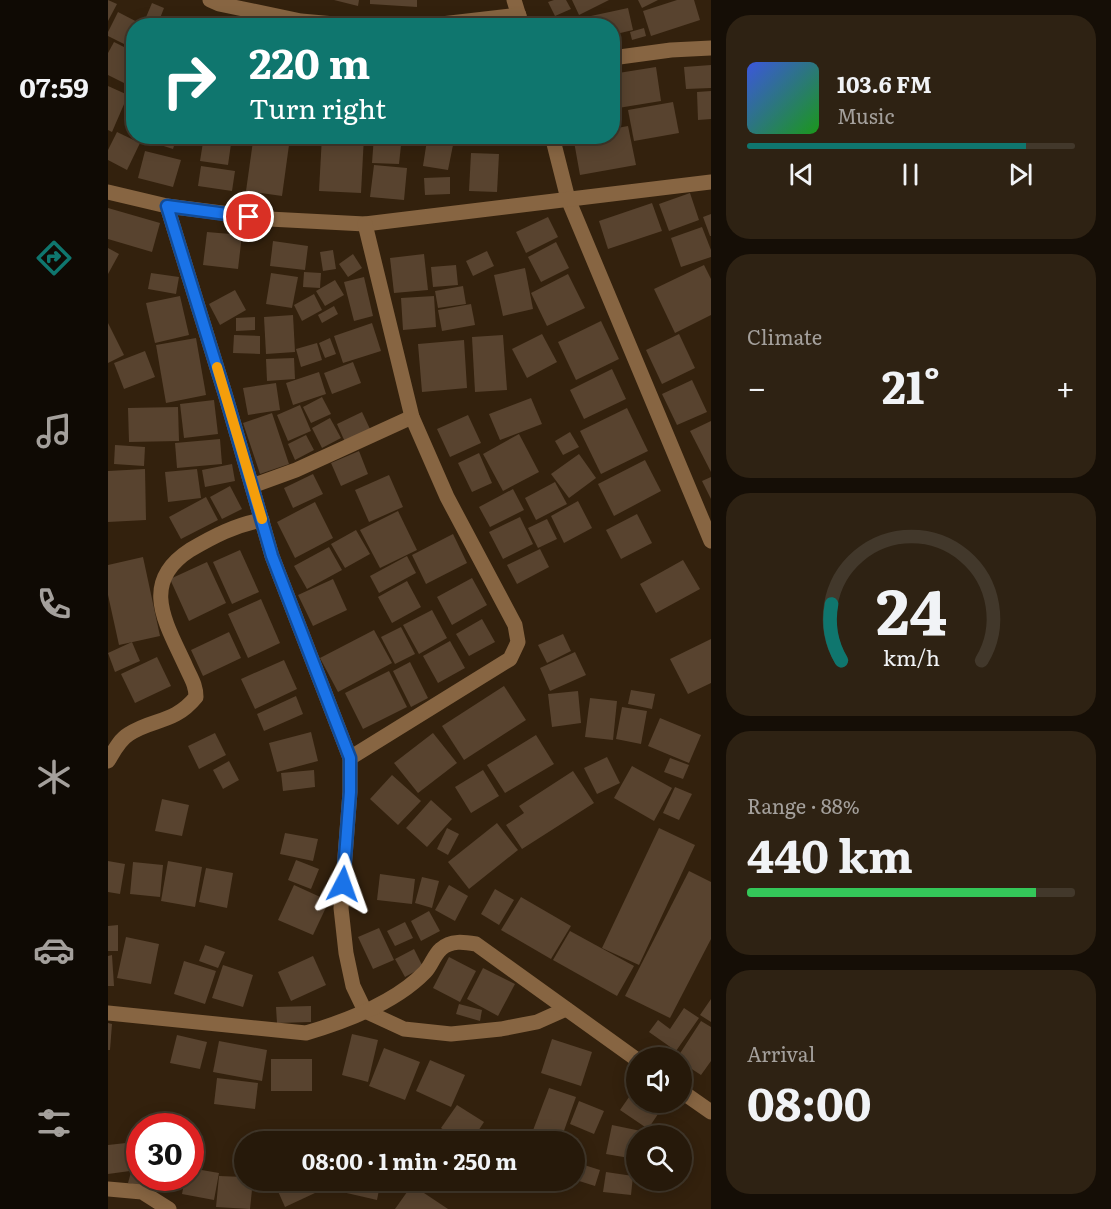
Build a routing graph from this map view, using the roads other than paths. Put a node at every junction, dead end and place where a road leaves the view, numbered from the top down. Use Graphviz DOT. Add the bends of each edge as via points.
graph roads {
  1 [pos="210,0"];
  2 [pos="514,0"];
  3 [pos="287,18"];
  4 [pos="520,18"];
  5 [pos="711,48"];
  6 [pos="620,57"];
  7 [pos="554,144"];
  8 [pos="711,182"];
  9 [pos="108,192"];
  10 [pos="568,199"];
  11 [pos="167,206"];
  12 [pos="365,224"];
  13 [pos="412,417"];
  14 [pos="252,486"];
  15 [pos="262,520"];
  16 [pos="711,541"];
  17 [pos="350,758"];
  18 [pos="108,761"];
  19 [pos="566,1009"];
  20 [pos="365,1011"];
  21 [pos="108,1013"];
  22 [pos="626,1052"];
  23 [pos="692,1099"];
  24 [pos="711,1112"];
  25 [pos="108,1189"];
  26 [pos="169,1209"];
  1 -- 3 [label="street"];
  2 -- 4 [label="street"];
  5 -- 6 [label="street"];
  7 -- 10 [label="street"];
  8 -- 10 [label="street"];
  9 -- 11 [label="street"];
  10 -- 12 [label="street"];
  10 -- 16 [label="street"];
  11 -- 12 [label="street" via="269,219"];
  11 -- 14 [label="street"];
  12 -- 13 [label="street"];
  13 -- 14 [label="street"];
  13 -- 17 [label="street" via="447,497 516,625 518,642 510,658"];
  14 -- 15 [label="street"];
  15 -- 17 [label="street" via="272,556"];
  15 -- 18 [label="street" via="218,533 167,570 160,593 163,611 196,686 196,697 163,722 127,735"];
  17 -- 20 [label="street" via="341,908 346,953"];
  19 -- 20 [label="street" via="537,1022 451,1034 404,1029"];
  19 -- 20 [label="street" via="476,944 460,941 441,949 426,971 403,992"];
  19 -- 22 [label="street"];
  20 -- 21 [label="street" via="306,1033"];
  23 -- 24 [label="street"];
  25 -- 26 [label="street" via="142,1192"];
}
